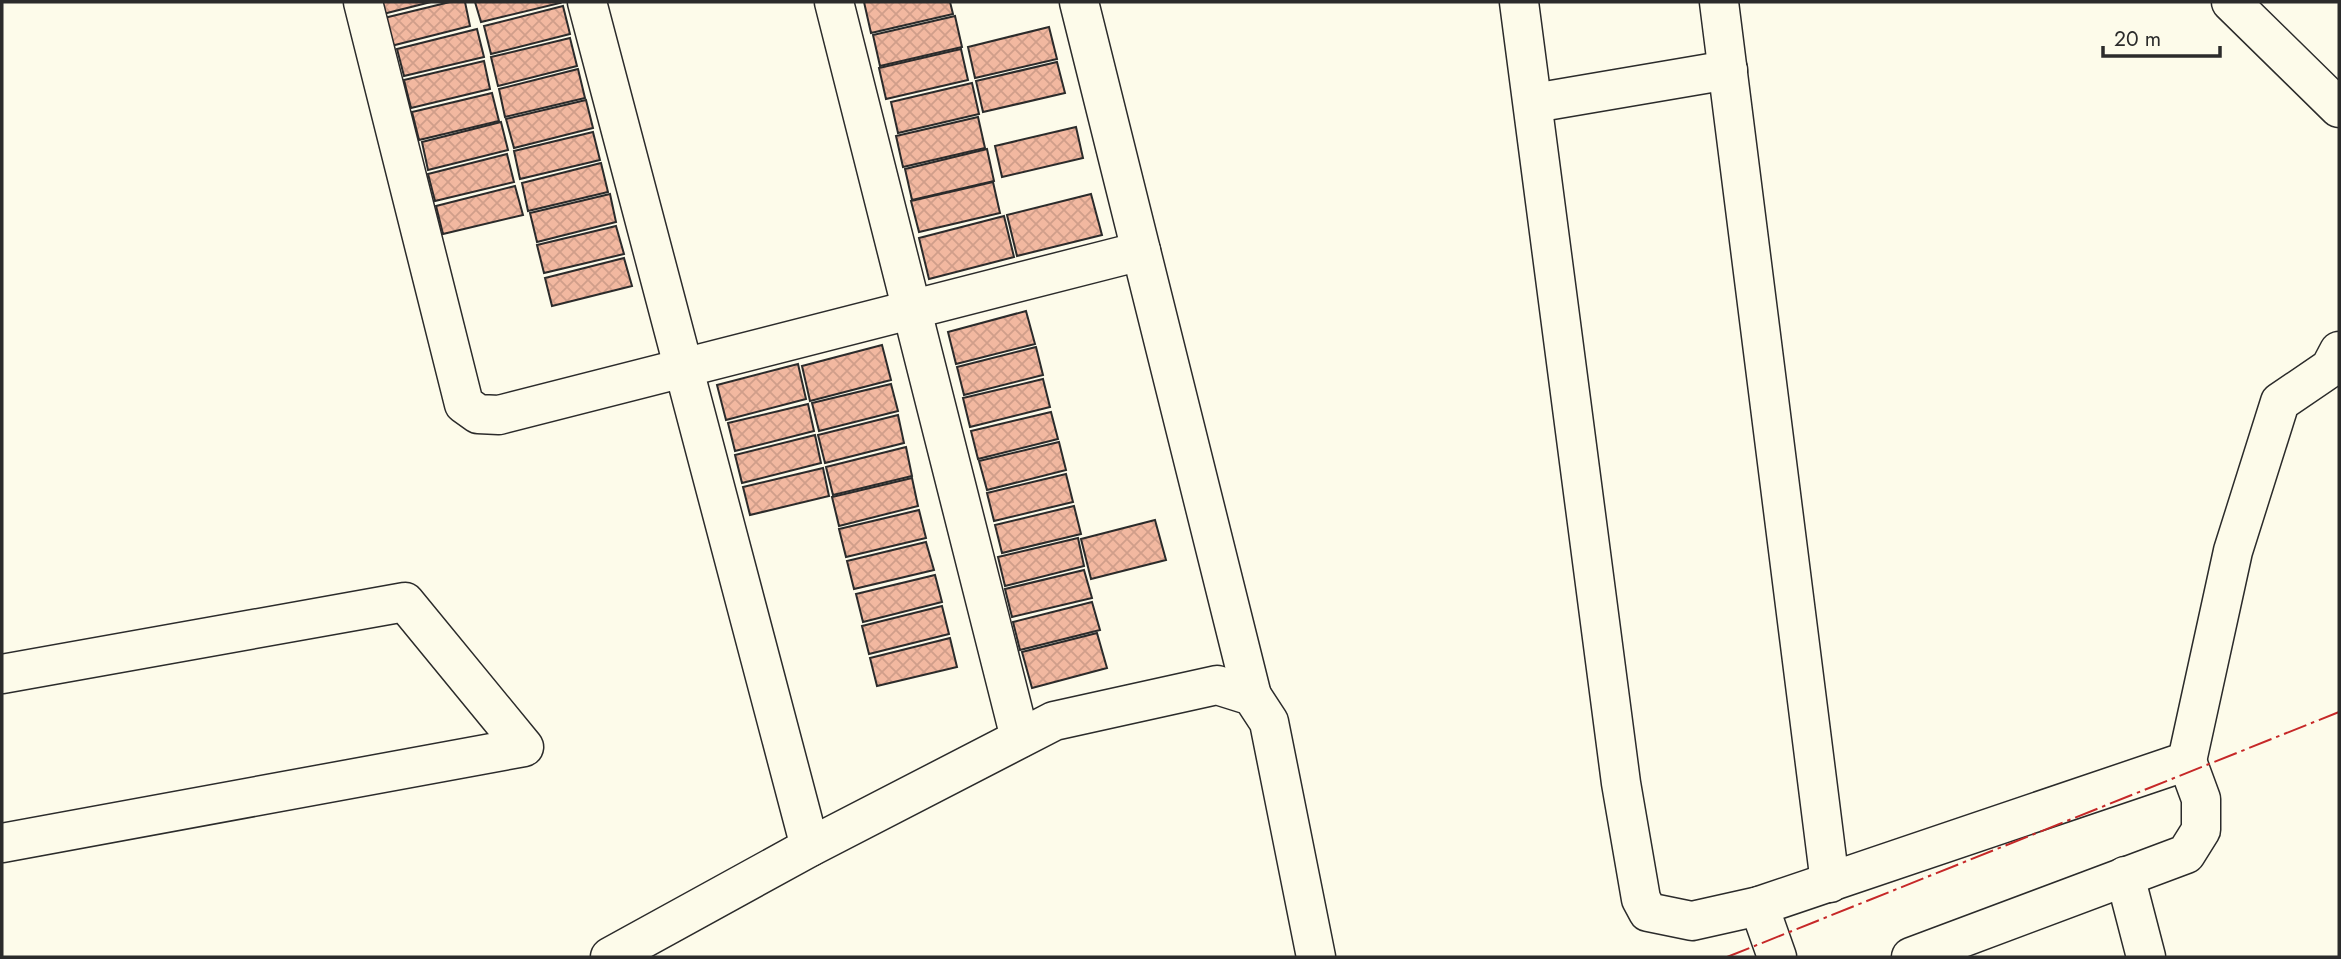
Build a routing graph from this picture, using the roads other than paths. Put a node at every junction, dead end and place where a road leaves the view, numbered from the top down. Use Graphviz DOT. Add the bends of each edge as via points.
graph roads {
  1 [pos="363,2"];
  2 [pos="587,2"];
  3 [pos="834,2"];
  4 [pos="1079,2"];
  5 [pos="1519,2"];
  6 [pos="1719,2"];
  7 [pos="2231,2"];
  8 [pos="1728,71"];
  9 [pos="1534,103"];
  10 [pos="2339,108"];
  11 [pos="1141,251"];
  12 [pos="912,310"];
  13 [pos="2339,351"];
  14 [pos="684,368"];
  15 [pos="2,674"];
  16 [pos="1252,696"];
  17 [pos="1020,738"];
  18 [pos="2187,761"];
  19 [pos="2,842"];
  20 [pos="810,847"];
  21 [pos="2125,876"];
  22 [pos="1830,883"];
  23 [pos="1759,906"];
  24 [pos="610,957"];
  25 [pos="1317,957"];
  26 [pos="1777,957"];
  27 [pos="1911,957"];
  28 [pos="2146,957"];
  1 -- 14 [label="street" via="464,404 478,414 499,415"];
  2 -- 14 [label="street"];
  3 -- 12 [label="street"];
  4 -- 11 [label="street"];
  5 -- 9 [label="street"];
  6 -- 8 [label="street"];
  7 -- 10 [label="street"];
  8 -- 9 [label="street"];
  8 -- 22 [label="street"];
  9 -- 23 [label="street" via="1621,783 1641,899 1647,912 1692,921"];
  11 -- 12 [label="street"];
  11 -- 16 [label="street"];
  12 -- 14 [label="street"];
  12 -- 17 [label="street"];
  13 -- 18 [label="street" via="2330,368 2280,402 2233,551"];
  14 -- 20 [label="street"];
  15 -- 19 [label="street" via="405,602 524,747"];
  16 -- 17 [label="street" via="1217,685 1054,720"];
  16 -- 25 [label="street" via="1269,722"];
  17 -- 20 [label="street"];
  18 -- 21 [label="street" via="2202,799 2201,830 2186,854"];
  18 -- 22 [label="street"];
  20 -- 24 [label="street"];
  21 -- 27 [label="street"];
  21 -- 28 [label="street"];
  22 -- 23 [label="street"];
  23 -- 26 [label="street"];
}
